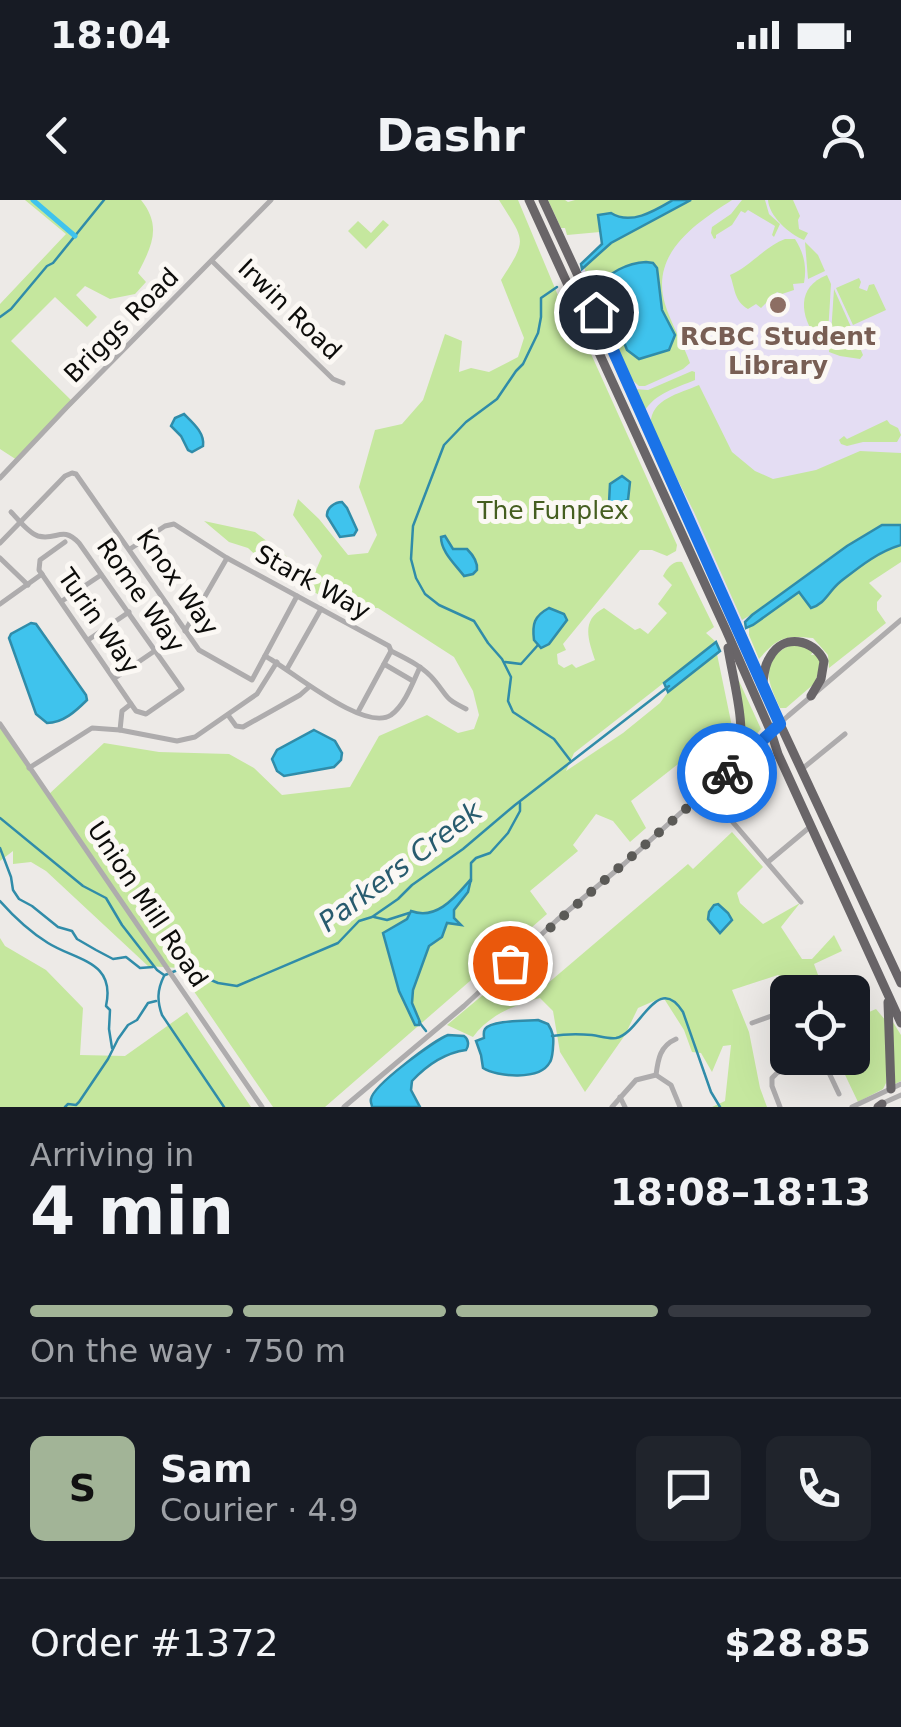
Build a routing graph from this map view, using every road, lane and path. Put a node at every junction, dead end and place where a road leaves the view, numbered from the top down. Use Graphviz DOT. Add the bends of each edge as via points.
graph roads {
  1 [pos="271,200"];
  2 [pos="530,200"];
  3 [pos="543,200"];
  4 [pos="212,261"];
  5 [pos="344,383"];
  6 [pos="0,478"];
  7 [pos="11,512"];
  8 [pos="20,522"];
  9 [pos="65,542"];
  10 [pos="0,543"];
  11 [pos="130,549"];
  12 [pos="0,558"];
  13 [pos="227,558"];
  14 [pos="42,574"];
  15 [pos="101,575"];
  16 [pos="28,584"];
  17 [pos="297,596"];
  18 [pos="62,601"];
  19 [pos="0,604"];
  20 [pos="321,609"];
  21 [pos="129,612"];
  22 [pos="901,620"];
  23 [pos="726,630"];
  24 [pos="185,631"];
  25 [pos="88,640"];
  26 [pos="156,650"];
  27 [pos="392,651"];
  28 [pos="264,656"];
  29 [pos="277,662"];
  30 [pos="384,664"];
  31 [pos="420,668"];
  32 [pos="287,669"];
  33 [pos="115,678"];
  34 [pos="413,680"];
  35 [pos="763,684"];
  36 [pos="310,687"];
  37 [pos="812,696"];
  38 [pos="131,704"];
  39 [pos="466,710"];
  40 [pos="358,712"];
  41 [pos="228,715"];
  42 [pos="0,724"];
  43 [pos="780,724"];
  44 [pos="120,730"];
  45 [pos="771,732"];
  46 [pos="845,734"];
  47 [pos="738,764"];
  48 [pos="30,768"];
  49 [pos="802,769"];
  50 [pos="707,792"];
  51 [pos="812,826"];
  52 [pos="768,862"];
  53 [pos="801,902"];
  54 [pos="901,984"];
  55 [pos="887,994"];
  56 [pos="770,1017"];
  57 [pos="901,1023"];
  58 [pos="752,1024"];
  59 [pos="676,1039"];
  60 [pos="656,1075"];
  61 [pos="776,1075"];
  62 [pos="829,1075"];
  63 [pos="896,1086"];
  64 [pos="839,1094"];
  65 [pos="901,1096"];
  66 [pos="620,1097"];
  67 [pos="878,1106"];
  68 [pos="262,1107"];
  69 [pos="344,1107"];
  70 [pos="612,1107"];
  71 [pos="625,1107"];
  72 [pos="680,1107"];
  73 [pos="780,1107"];
  74 [pos="852,1107"];
  1 -- 4 [label="street, Briggs Road"];
  2 -- 23 [label="highway"];
  3 -- 35 [label="highway"];
  4 -- 5 [label="street, Irwin Road"];
  4 -- 6 [label="street, Briggs Road"];
  7 -- 8 [label="street"];
  8 -- 10 [label="street"];
  8 -- 11 [label="street, Knox Way" via="72,472"];
  8 -- 15 [label="street, Rome Way" via="38,536 71,534"];
  9 -- 14 [label="street, Turin Way" via="40,560"];
  11 -- 13 [label="street, Stark Way" via="174,524"];
  11 -- 24 [label="street, Knox Way"];
  12 -- 16 [label="street"];
  13 -- 17 [label="street, Stark Way"];
  13 -- 24 [label="street"];
  14 -- 16 [label="street"];
  14 -- 18 [label="street, Turin Way"];
  15 -- 18 [label="street"];
  15 -- 21 [label="street, Rome Way"];
  16 -- 19 [label="street"];
  17 -- 20 [label="street, Stark Way"];
  17 -- 28 [label="street"];
  18 -- 25 [label="street, Turin Way"];
  20 -- 27 [label="street, Stark Way"];
  20 -- 32 [label="street"];
  21 -- 25 [label="street"];
  21 -- 26 [label="street, Rome Way"];
  22 -- 37 [label="street"];
  23 -- 45 [label="highway"];
  23 -- 47 [label="highway" via="742,727"];
  24 -- 28 [label="street, Knox Way" via="199,650 252,680"];
  25 -- 33 [label="street, Turin Way"];
  26 -- 33 [label="street"];
  26 -- 38 [label="street, Rome Way" via="182,689 146,714"];
  27 -- 30 [label="street"];
  27 -- 31 [label="street, Stark Way"];
  28 -- 29 [label="street"];
  29 -- 32 [label="street"];
  29 -- 41 [label="street" via="258,694"];
  30 -- 34 [label="street"];
  30 -- 40 [label="street"];
  31 -- 34 [label="street"];
  31 -- 39 [label="street, Stark Way" via="446,699"];
  32 -- 36 [label="street"];
  33 -- 38 [label="street, Turin Way"];
  34 -- 40 [label="street" via="390,716 372,719"];
  35 -- 37 [label="highway" via="774,651 802,641 824,661"];
  35 -- 43 [label="highway"];
  36 -- 40 [label="street"];
  36 -- 41 [label="street" via="243,727"];
  37 -- 43 [label="street"];
  38 -- 44 [label="street, Turin Way" via="122,711"];
  41 -- 44 [label="street" via="187,740"];
  42 -- 48 [label="street, Union Mill Road"];
  43 -- 45 [label="street"];
  43 -- 49 [label="highway"];
  44 -- 48 [label="street" via="88,730"];
  45 -- 47 [label="street"];
  45 -- 51 [label="highway"];
  46 -- 49 [label="street"];
  47 -- 50 [label="street"];
  48 -- 68 [label="street, Union Mill Road"];
  49 -- 54 [label="highway"];
  50 -- 52 [label="street"];
  50 -- 69 [label="street"];
  51 -- 52 [label="street"];
  51 -- 55 [label="highway"];
  52 -- 53 [label="street"];
  55 -- 57 [label="highway"];
  55 -- 63 [label="highway"];
  56 -- 58 [label="street"];
  59 -- 60 [label="street" via="662,1050"];
  60 -- 66 [label="street" via="636,1080"];
  60 -- 72 [label="street" via="670,1085"];
  61 -- 73 [label="street" via="772,1086"];
  62 -- 64 [label="street"];
  63 -- 74 [label="street"];
  65 -- 67 [label="street"];
  66 -- 70 [label="street"];
  66 -- 71 [label="street"];
}
